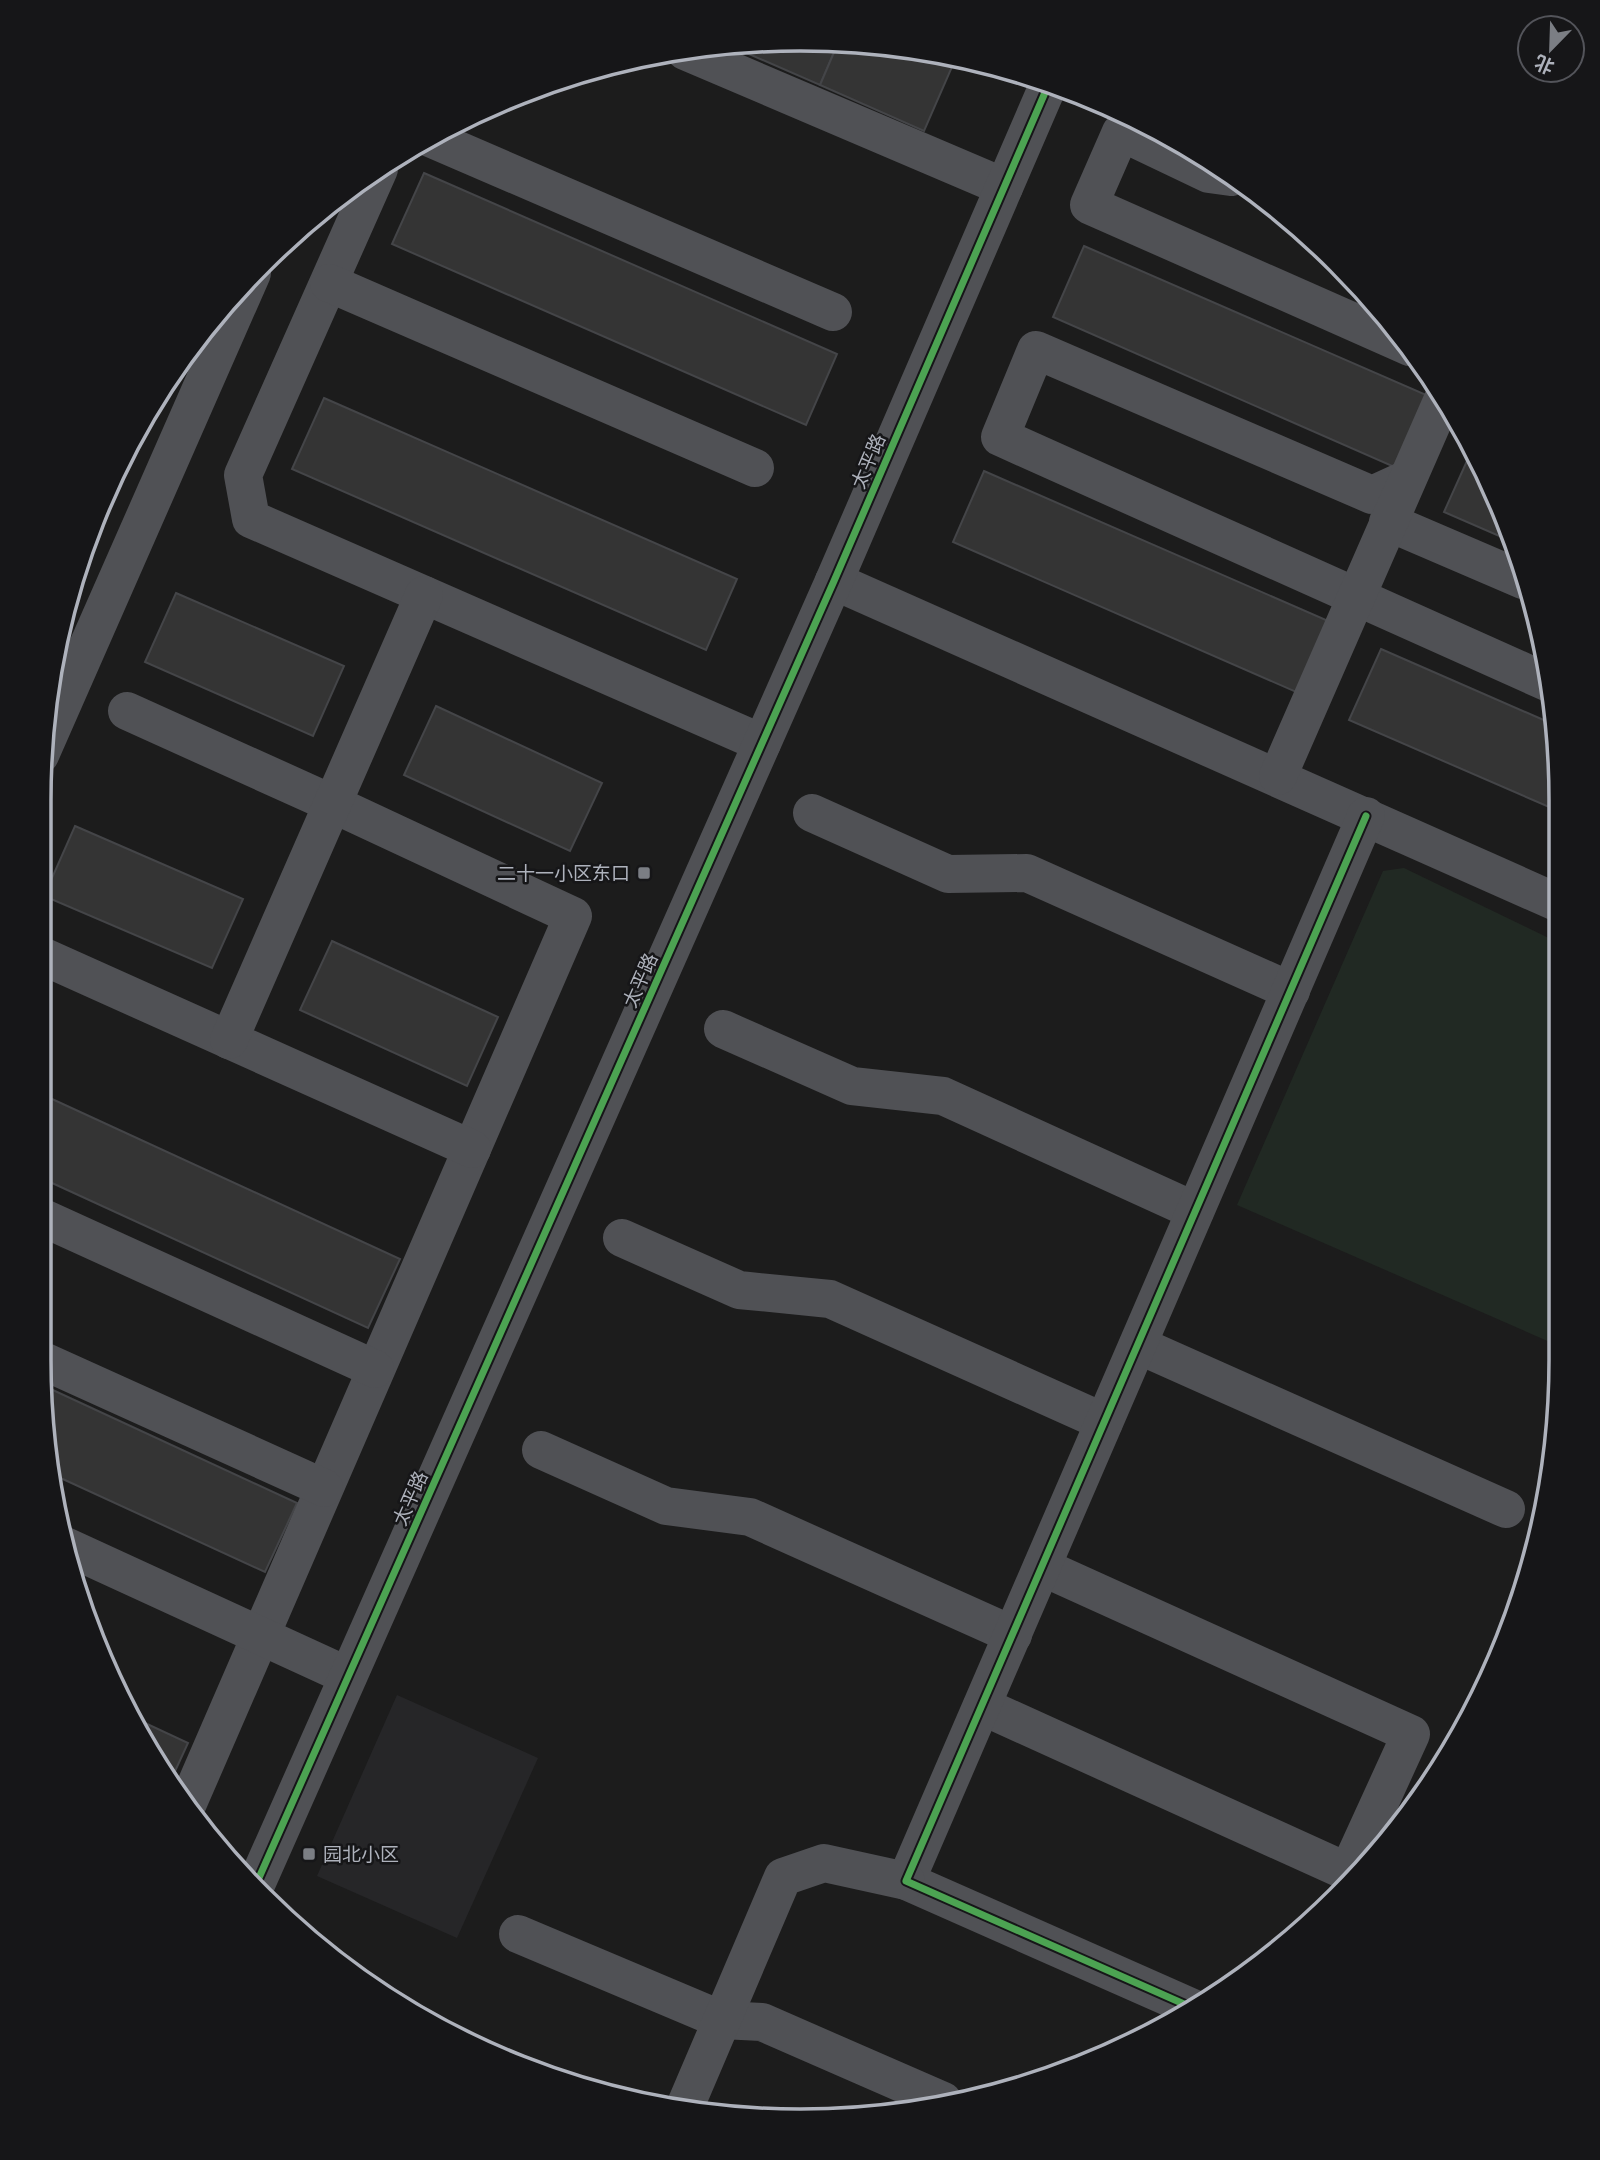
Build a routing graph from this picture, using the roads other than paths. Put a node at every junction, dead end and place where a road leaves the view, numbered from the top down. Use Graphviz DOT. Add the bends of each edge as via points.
graph roads {
  1 [pos="700,57"];
  2 [pos="1045,92"];
  3 [pos="441,143"];
  4 [pos="1212,174"];
  5 [pos="372,186"];
  6 [pos="1004,187"];
  7 [pos="329,283"];
  8 [pos="238,305"];
  9 [pos="833,312"];
  10 [pos="1389,338"];
  11 [pos="1438,408"];
  12 [pos="755,468"];
  13 [pos="1407,479"];
  14 [pos="1388,522"];
  15 [pos="1515,577"];
  16 [pos="834,581"];
  17 [pos="424,595"];
  18 [pos="1356,597"];
  19 [pos="1539,679"];
  20 [pos="127,712"];
  21 [pos="55,721"];
  22 [pos="762,743"];
  23 [pos="1278,776"];
  24 [pos="333,804"];
  25 [pos="812,813"];
  26 [pos="1366,816"];
  27 [pos="1549,899"];
  28 [pos="51,960"];
  29 [pos="1291,991"];
  30 [pos="723,1029"];
  31 [pos="229,1040"];
  32 [pos="472,1149"];
  33 [pos="1195,1211"];
  34 [pos="51,1221"];
  35 [pos="622,1238"];
  36 [pos="1138,1345"];
  37 [pos="51,1365"];
  38 [pos="375,1369"];
  39 [pos="1104,1422"];
  40 [pos="541,1450"];
  41 [pos="324,1488"];
  42 [pos="1506,1509"];
  43 [pos="75,1551"];
  44 [pos="1042,1567"];
  45 [pos="1013,1635"];
  46 [pos="262,1636"];
  47 [pos="348,1676"];
  48 [pos="982,1706"];
  49 [pos="191,1796"];
  50 [pos="1349,1869"];
  51 [pos="1347,1872"];
  52 [pos="259,1878"];
  53 [pos="906,1881"];
  54 [pos="517,1934"];
  55 [pos="1183,2004"];
  56 [pos="722,2020"];
  57 [pos="934,2097"];
  58 [pos="688,2101"];
  1 -- 6 [label="street"];
  2 -- 6 [label="street, 太平路"];
  3 -- 9 [label="street"];
  4 -- 10 [label="street" via="1121,132 1089,205"];
  5 -- 7 [label="street"];
  6 -- 16 [label="street, 太平路"];
  7 -- 12 [label="street"];
  7 -- 17 [label="street" via="243,475 251,519"];
  8 -- 21 [label="street"];
  11 -- 13 [label="street"];
  13 -- 14 [label="street"];
  13 -- 18 [label="street" via="1372,495 1036,350 1000,437"];
  14 -- 15 [label="street"];
  14 -- 18 [label="street"];
  16 -- 22 [label="street, 太平路"];
  16 -- 23 [label="street"];
  17 -- 22 [label="street"];
  17 -- 24 [label="street"];
  18 -- 19 [label="street"];
  18 -- 23 [label="street"];
  20 -- 24 [label="street"];
  22 -- 47 [label="street, 太平路"];
  23 -- 26 [label="street"];
  24 -- 31 [label="street"];
  24 -- 32 [label="street" via="573,916"];
  25 -- 29 [label="street" via="948,874 1027,873"];
  26 -- 27 [label="street"];
  26 -- 29 [label="street"];
  28 -- 31 [label="street"];
  29 -- 33 [label="street"];
  30 -- 33 [label="street" via="852,1086 943,1096"];
  31 -- 32 [label="street"];
  32 -- 38 [label="street"];
  33 -- 36 [label="street"];
  34 -- 38 [label="street"];
  35 -- 39 [label="street" via="739,1290 831,1299"];
  36 -- 39 [label="street"];
  36 -- 42 [label="street"];
  37 -- 41 [label="street"];
  38 -- 41 [label="street"];
  39 -- 44 [label="street"];
  40 -- 45 [label="street" via="666,1506 750,1517"];
  41 -- 46 [label="street"];
  43 -- 46 [label="street"];
  44 -- 45 [label="street"];
  44 -- 50 [label="street" via="1411,1734"];
  45 -- 48 [label="street"];
  46 -- 47 [label="street"];
  46 -- 49 [label="street"];
  47 -- 52 [label="street, 太平路"];
  48 -- 51 [label="street"];
  48 -- 53 [label="street"];
  53 -- 55 [label="street"];
  53 -- 56 [label="street" via="824,1863 783,1877"];
  54 -- 56 [label="street"];
  56 -- 57 [label="street" via="762,2022"];
  56 -- 58 [label="street"];
}
